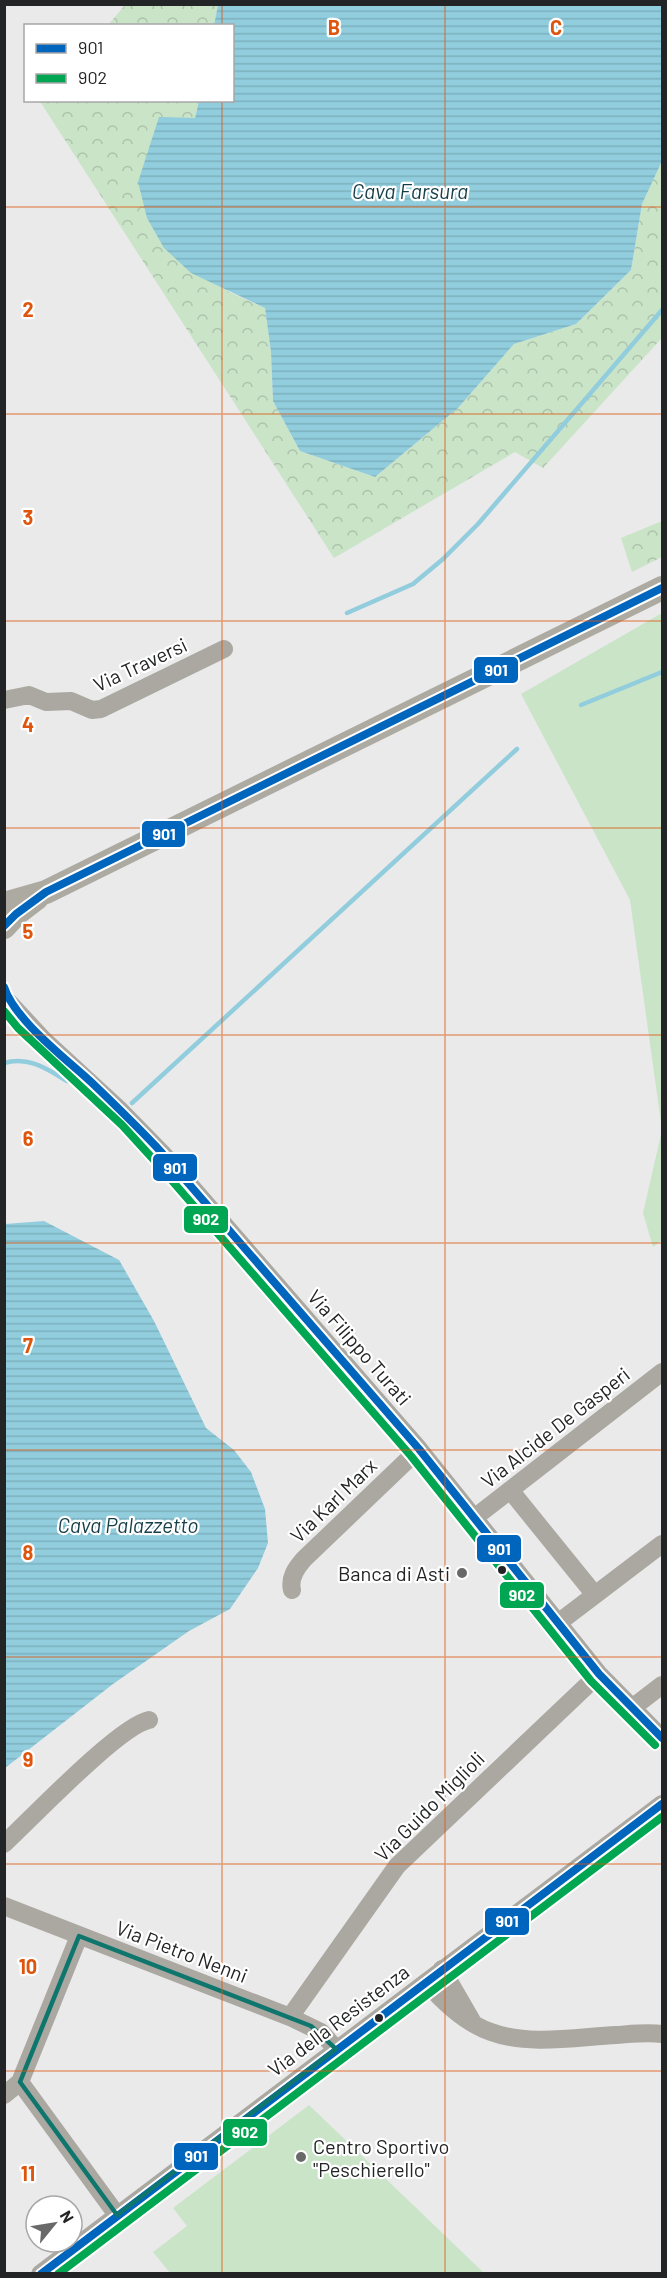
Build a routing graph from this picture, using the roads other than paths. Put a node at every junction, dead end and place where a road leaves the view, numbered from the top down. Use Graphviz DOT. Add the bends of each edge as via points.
graph roads {
  1 [pos="663,588"];
  2 [pos="224,649"];
  3 [pos="4,700"];
  4 [pos="46,891"];
  5 [pos="4,904"];
  6 [pos="4,927"];
  7 [pos="6,994"];
  8 [pos="663,1372"];
  9 [pos="419,1449"];
  10 [pos="510,1490"];
  11 [pos="474,1518"];
  12 [pos="663,1544"];
  13 [pos="292,1590"];
  14 [pos="595,1595"];
  15 [pos="558,1623"];
  16 [pos="599,1674"];
  17 [pos="663,1685"];
  18 [pos="632,1708"];
  19 [pos="149,1720"];
  20 [pos="663,1738"];
  21 [pos="663,1804"];
  22 [pos="4,1844"];
  23 [pos="4,1906"];
  24 [pos="79,1936"];
  25 [pos="442,1969"];
  26 [pos="426,1982"];
  27 [pos="290,2017"];
  28 [pos="473,2022"];
  29 [pos="663,2034"];
  30 [pos="336,2049"];
  31 [pos="20,2082"];
  32 [pos="4,2095"];
  33 [pos="117,2215"];
  34 [pos="40,2274"];
  1 -- 4 [label="main road"];
  2 -- 3 [label="street, Via Traversi" via="101,709 92,710 71,701 46,702 29,695"];
  4 -- 5 [label="main road"];
  4 -- 6 [label="main road"];
  7 -- 9 [label="street, Via Filippo Turati" via="43,1039 144,1133"];
  8 -- 10 [label="street, Via Alcide De Gasperi"];
  9 -- 11 [label="street, Via Filippo Turati"];
  9 -- 13 [label="street, Via Karl Marx" via="304,1559 293,1575"];
  10 -- 11 [label="street, Via Alcide De Gasperi"];
  10 -- 14 [label="street"];
  11 -- 15 [label="street, Via Filippo Turati"];
  12 -- 14 [label="street"];
  14 -- 15 [label="street"];
  15 -- 16 [label="street, Via Filippo Turati"];
  16 -- 18 [label="street, Via Filippo Turati"];
  16 -- 27 [label="street, Via Guido Miglioli" via="397,1866"];
  17 -- 18 [label="street"];
  18 -- 20 [label="street, Via Filippo Turati"];
  19 -- 22 [label="street" via="134,1726 98,1756"];
  21 -- 25 [label="street, Via della Resistenza"];
  23 -- 24 [label="street, Via Pietro Nenni"];
  24 -- 27 [label="street, Via Pietro Nenni"];
  24 -- 31 [label="street"];
  25 -- 26 [label="street, Via della Resistenza"];
  25 -- 28 [label="street"];
  26 -- 28 [label="street" via="446,2004"];
  26 -- 30 [label="street, Via della Resistenza"];
  27 -- 30 [label="street, Via Pietro Nenni" via="321,2032"];
  28 -- 29 [label="street" via="500,2035 537,2039"];
  30 -- 33 [label="street, Via della Resistenza"];
  31 -- 32 [label="street"];
  31 -- 33 [label="street"];
  33 -- 34 [label="street, Via della Resistenza"];
}
